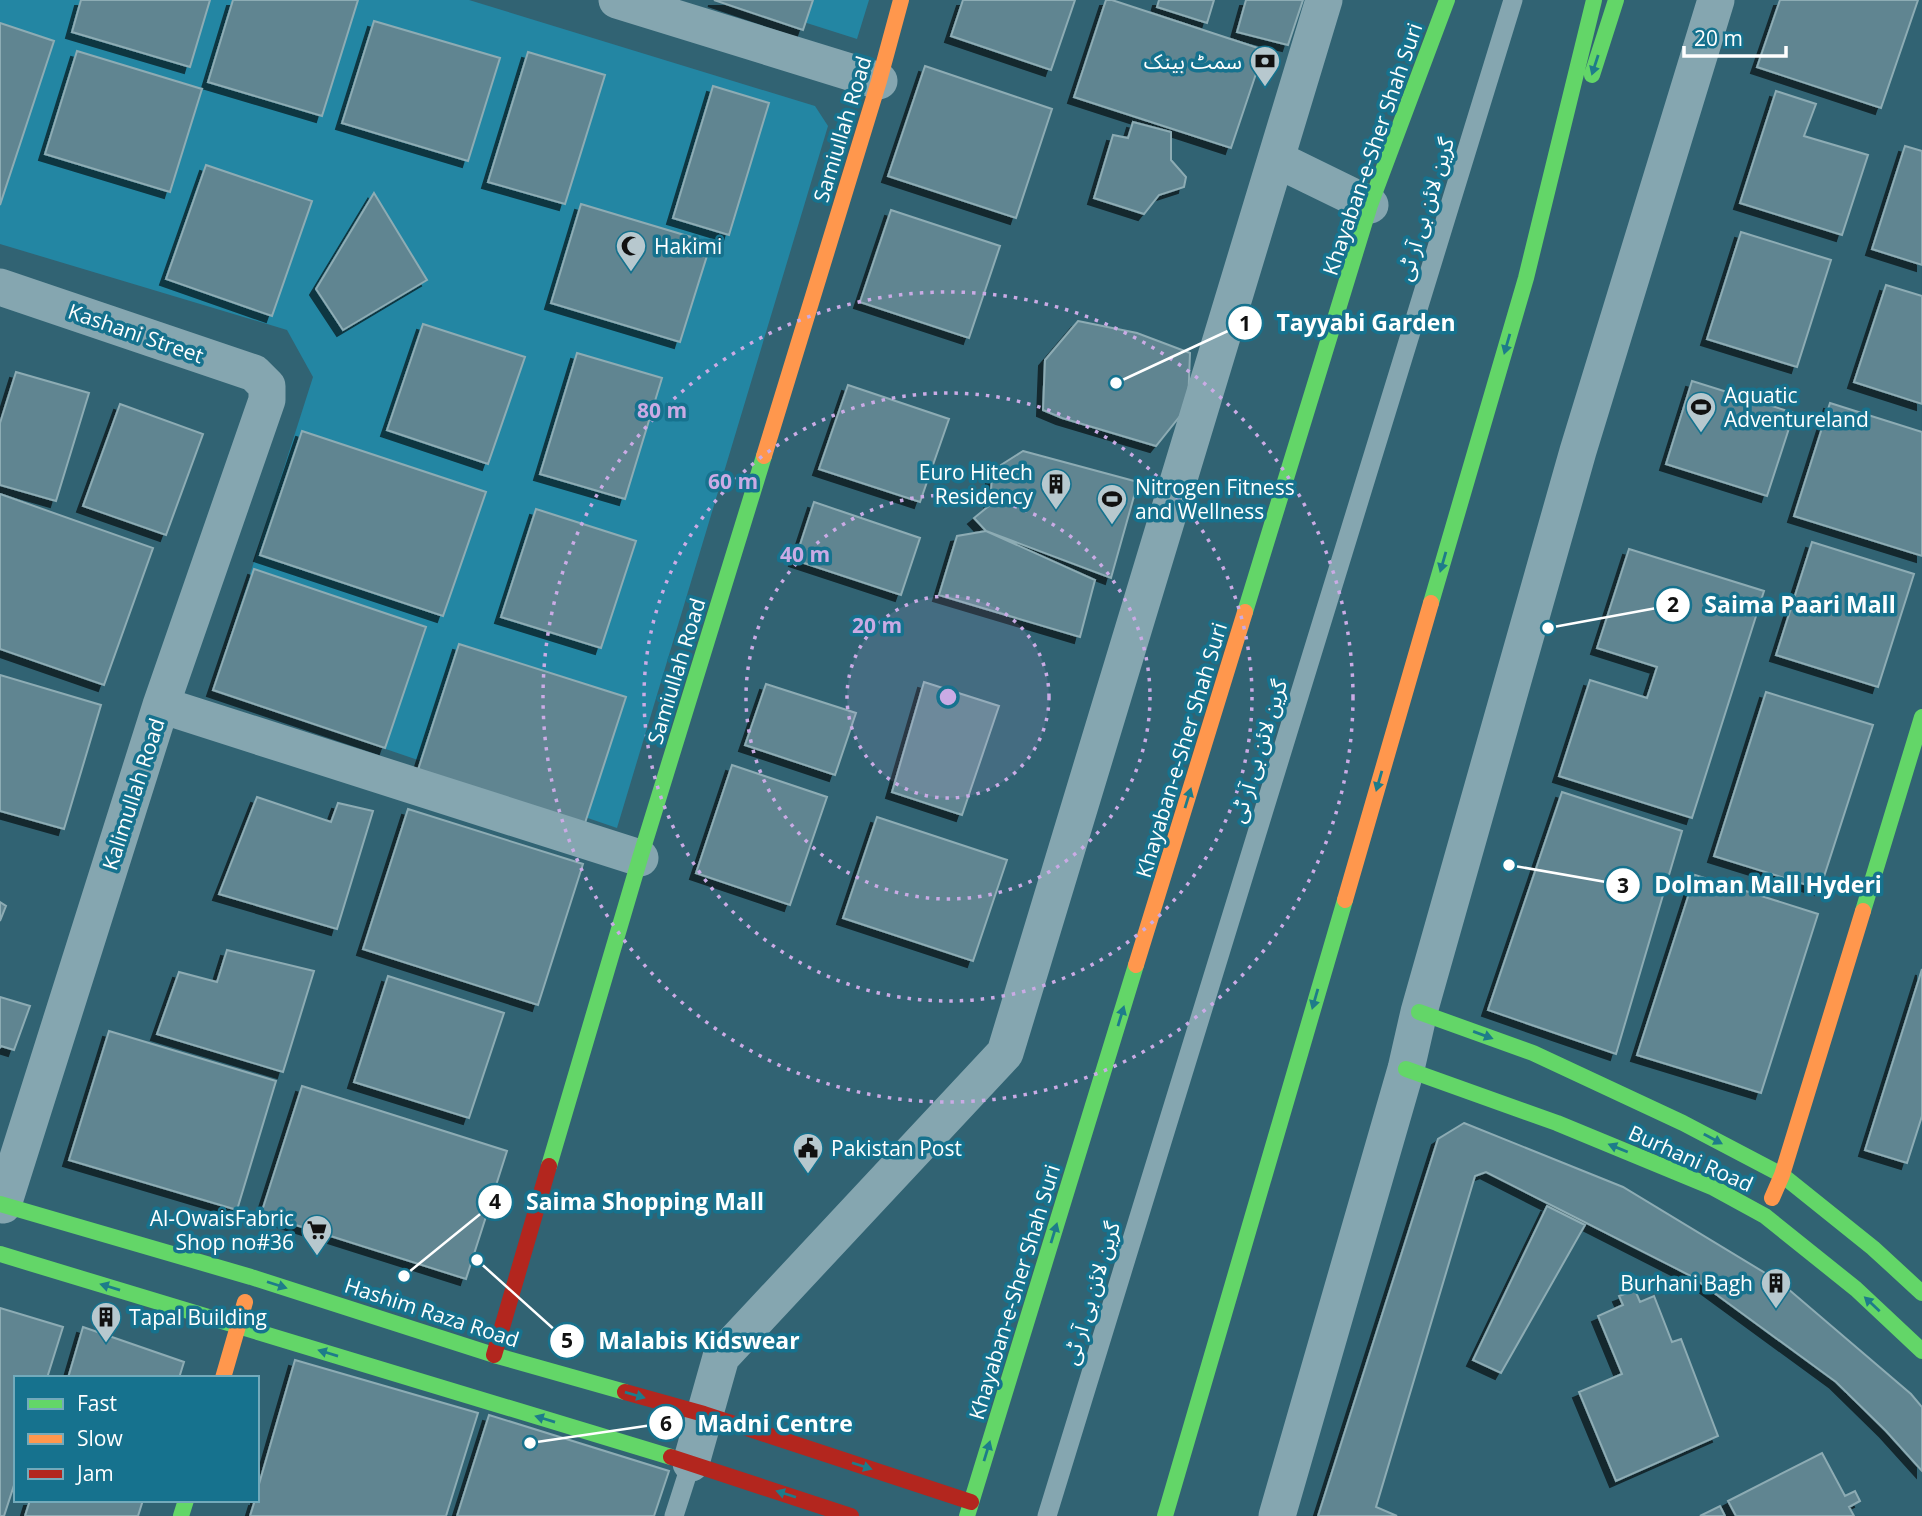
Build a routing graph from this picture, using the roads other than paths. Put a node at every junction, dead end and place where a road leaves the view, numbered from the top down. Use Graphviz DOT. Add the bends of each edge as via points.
graph roads {
  1 [pos="617,0"];
  2 [pos="901,0"];
  3 [pos="1324,0"];
  4 [pos="1431,0"];
  5 [pos="1447,0"];
  6 [pos="1513,0"];
  7 [pos="1594,0"];
  8 [pos="1616,0"];
  9 [pos="1716,0"];
  10 [pos="879,81"];
  11 [pos="1276,159"];
  12 [pos="1383,167"];
  13 [pos="1370,205"];
  14 [pos="1526,278"];
  15 [pos="0,287"];
  16 [pos="267,386"];
  17 [pos="161,705"];
  18 [pos="1922,717"];
  19 [pos="1911,797"];
  20 [pos="640,858"];
  21 [pos="1419,1012"];
  22 [pos="1406,1069"];
  23 [pos="1782,1175"];
  24 [pos="1,1204"];
  25 [pos="1765,1216"];
  26 [pos="0,1254"];
  27 [pos="251,1277"];
  28 [pos="1922,1293"];
  29 [pos="239,1326"];
  30 [pos="1922,1351"];
  31 [pos="494,1355"];
  32 [pos="224,1376"];
  33 [pos="704,1414"];
  34 [pos="691,1463"];
  35 [pos="969,1509"];
  36 [pos="674,1516"];
  37 [pos="850,1516"];
  38 [pos="1047,1516"];
  39 [pos="1165,1516"];
  40 [pos="1277,1516"];
  1 -- 10 [label="street"];
  2 -- 10 [label="street, Samiullah Road"];
  3 -- 11 [label="street"];
  4 -- 12 [label="street"];
  5 -- 12 [label="street, Khayaban-e-Sher Shah Suri"];
  6 -- 38 [label="lane, گرین لائن بی آر ٹی"];
  7 -- 14 [label="street"];
  8 -- 14 [label="street, one-way"];
  9 -- 21 [label="street" via="1578,452"];
  10 -- 20 [label="street, Samiullah Road"];
  11 -- 13 [label="street"];
  11 -- 33 [label="street" via="1005,1053 721,1357"];
  12 -- 13 [label="street, Khayaban-e-Sher Shah Suri"];
  35 -- 13 [label="street, Khayaban-e-Sher Shah Suri, one-way"];
  14 -- 39 [label="street, one-way"];
  15 -- 16 [label="street, Kashani Street" via="254,373"];
  16 -- 17 [label="street, Kalimullah Road" via="267,400"];
  17 -- 20 [label="street"];
  17 -- 24 [label="street, Kalimullah Road"];
  18 -- 19 [label="street"];
  19 -- 23 [label="street"];
  20 -- 31 [label="street, Samiullah Road"];
  21 -- 22 [label="street"];
  21 -- 23 [label="street, Burhani Road, one-way" via="1533,1053"];
  25 -- 22 [label="street, Burhani Road, one-way" via="1712,1187 1557,1123"];
  22 -- 40 [label="street"];
  23 -- 25 [label="street"];
  23 -- 28 [label="street, Burhani Road"];
  24 -- 27 [label="street, Hashim Raza Road"];
  30 -- 25 [label="street, Burhani Road, one-way" via="1856,1289"];
  29 -- 26 [label="street, one-way"];
  27 -- 29 [label="street"];
  27 -- 31 [label="street, Hashim Raza Road, one-way"];
  29 -- 32 [label="street"];
  34 -- 29 [label="street, one-way"];
  31 -- 33 [label="street, Hashim Raza Road, one-way"];
  33 -- 34 [label="street"];
  33 -- 35 [label="street, Hashim Raza Road, one-way"];
  34 -- 36 [label="lane"];
  37 -- 34 [label="street, one-way"];
}
